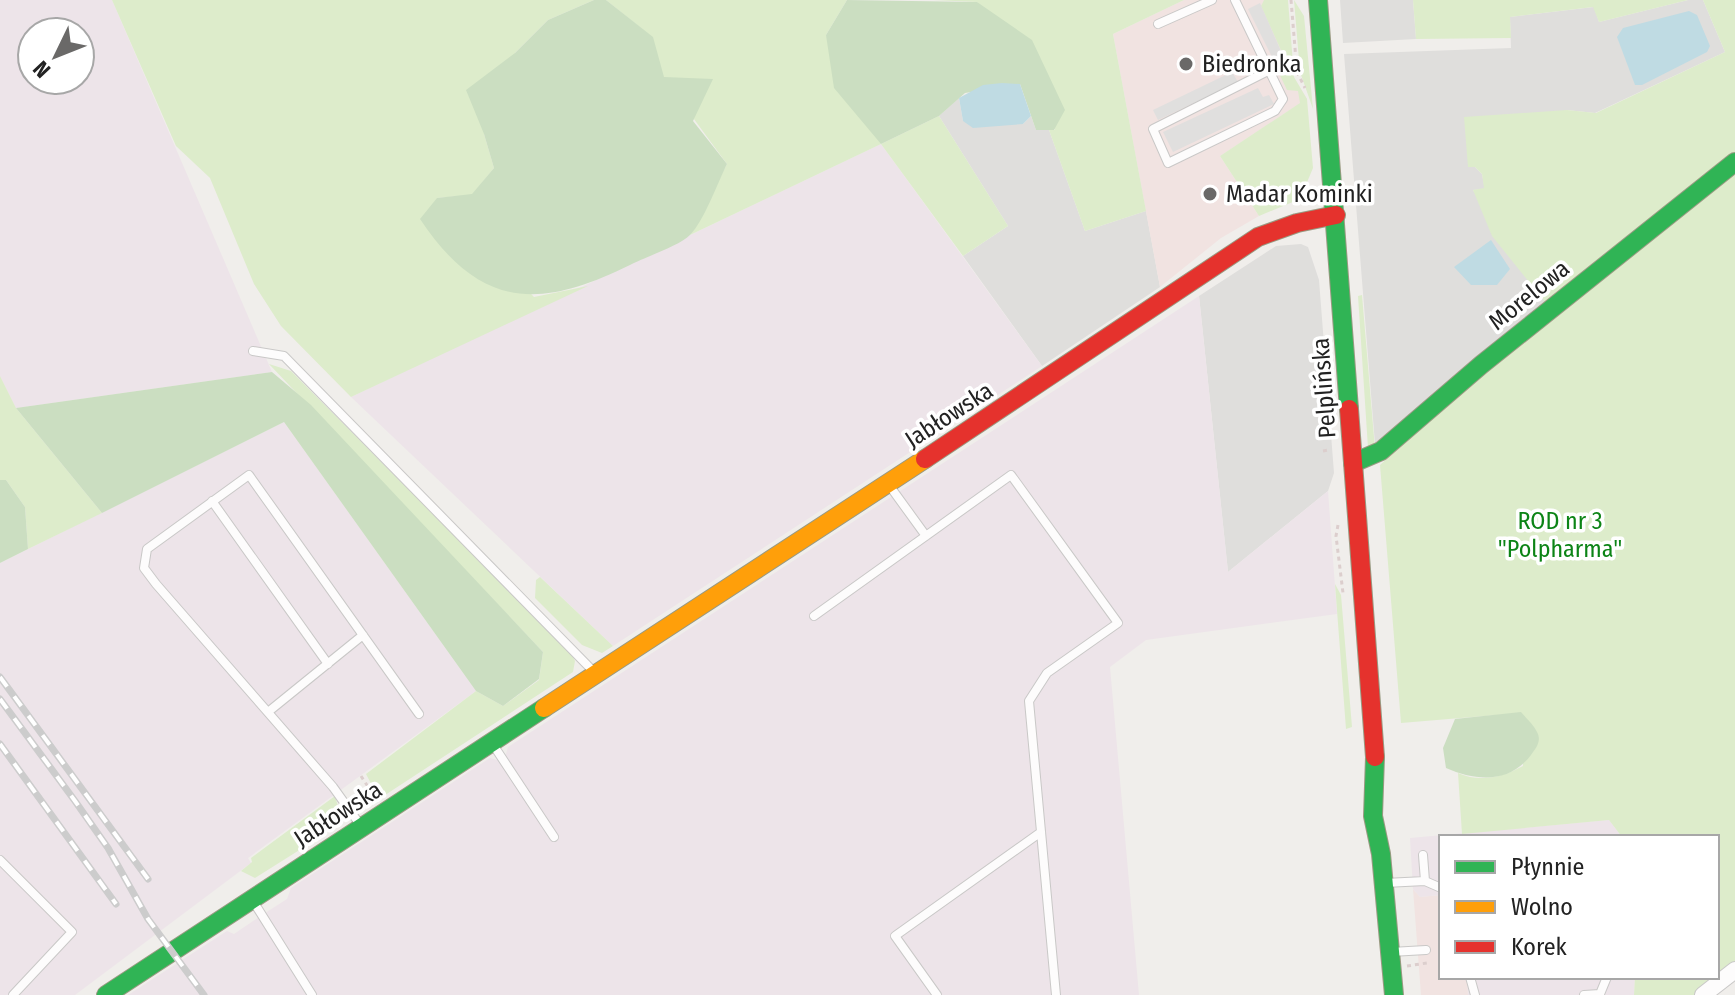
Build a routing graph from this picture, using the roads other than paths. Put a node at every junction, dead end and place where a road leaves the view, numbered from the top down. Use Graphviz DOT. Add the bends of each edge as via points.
graph roads {
  1 [pos="1212,0"];
  2 [pos="1235,0"];
  3 [pos="1318,0"];
  4 [pos="1158,24"];
  5 [pos="1268,71"];
  6 [pos="1735,162"];
  7 [pos="1336,215"];
  8 [pos="253,351"];
  9 [pos="1353,463"];
  10 [pos="888,484"];
  11 [pos="212,501"];
  12 [pos="926,536"];
  13 [pos="814,616"];
  14 [pos="363,635"];
  15 [pos="328,664"];
  16 [pos="596,674"];
  17 [pos="268,712"];
  18 [pos="419,714"];
  19 [pos="491,742"];
  20 [pos="361,827"];
  21 [pos="1041,832"];
  22 [pos="554,837"];
  23 [pos="1423,855"];
  24 [pos="0,860"];
  25 [pos="1425,881"];
  26 [pos="1384,883"];
  27 [pos="1439,887"];
  28 [pos="252,898"];
  29 [pos="1426,950"];
  30 [pos="1390,952"];
  31 [pos="1735,970"];
  32 [pos="1606,979"];
  33 [pos="13,995"];
  34 [pos="106,995"];
  35 [pos="312,995"];
  36 [pos="937,995"];
  37 [pos="1056,995"];
  38 [pos="1394,995"];
  39 [pos="1584,995"];
  40 [pos="1703,995"];
  1 -- 4 [label="lane"];
  2 -- 5 [label="lane"];
  3 -- 7 [label="main road, Pelplińska"];
  5 -- 5 [label="lane" via="1153,129 1168,163 1275,111 1283,99"];
  6 -- 9 [label="main road, Morelowa" via="1381,451"];
  7 -- 9 [label="main road, Pelplińska"];
  7 -- 10 [label="main road, Jabłowska" via="1258,237"];
  8 -- 16 [label="lane" via="284,356"];
  9 -- 26 [label="main road, Pelplińska" via="1376,773 1386,815"];
  10 -- 12 [label="lane"];
  10 -- 16 [label="main road, Jabłowska"];
  11 -- 14 [label="lane" via="249,475"];
  11 -- 15 [label="lane"];
  11 -- 17 [label="lane" via="155,540 147,549 144,568"];
  12 -- 13 [label="lane"];
  12 -- 21 [label="lane" via="1011,475 1118,623 1047,673 1029,701"];
  14 -- 15 [label="lane"];
  14 -- 18 [label="lane"];
  15 -- 17 [label="lane"];
  16 -- 19 [label="main road, Jabłowska"];
  17 -- 20 [label="lane"];
  19 -- 20 [label="main road, Jabłowska"];
  19 -- 22 [label="lane"];
  20 -- 28 [label="main road, Jabłowska"];
  21 -- 36 [label="lane" via="895,936"];
  21 -- 37 [label="lane"];
  23 -- 25 [label="lane"];
  24 -- 33 [label="lane" via="72,932"];
  25 -- 26 [label="lane"];
  25 -- 27 [label="lane"];
  26 -- 30 [label="main road, Pelplińska"];
  28 -- 34 [label="main road, Jabłowska"];
  28 -- 35 [label="lane"];
  29 -- 30 [label="lane"];
  30 -- 38 [label="main road, Pelplińska"];
  31 -- 40 [label="street"];
  32 -- 39 [label="lane" via="1600,994"];
}
